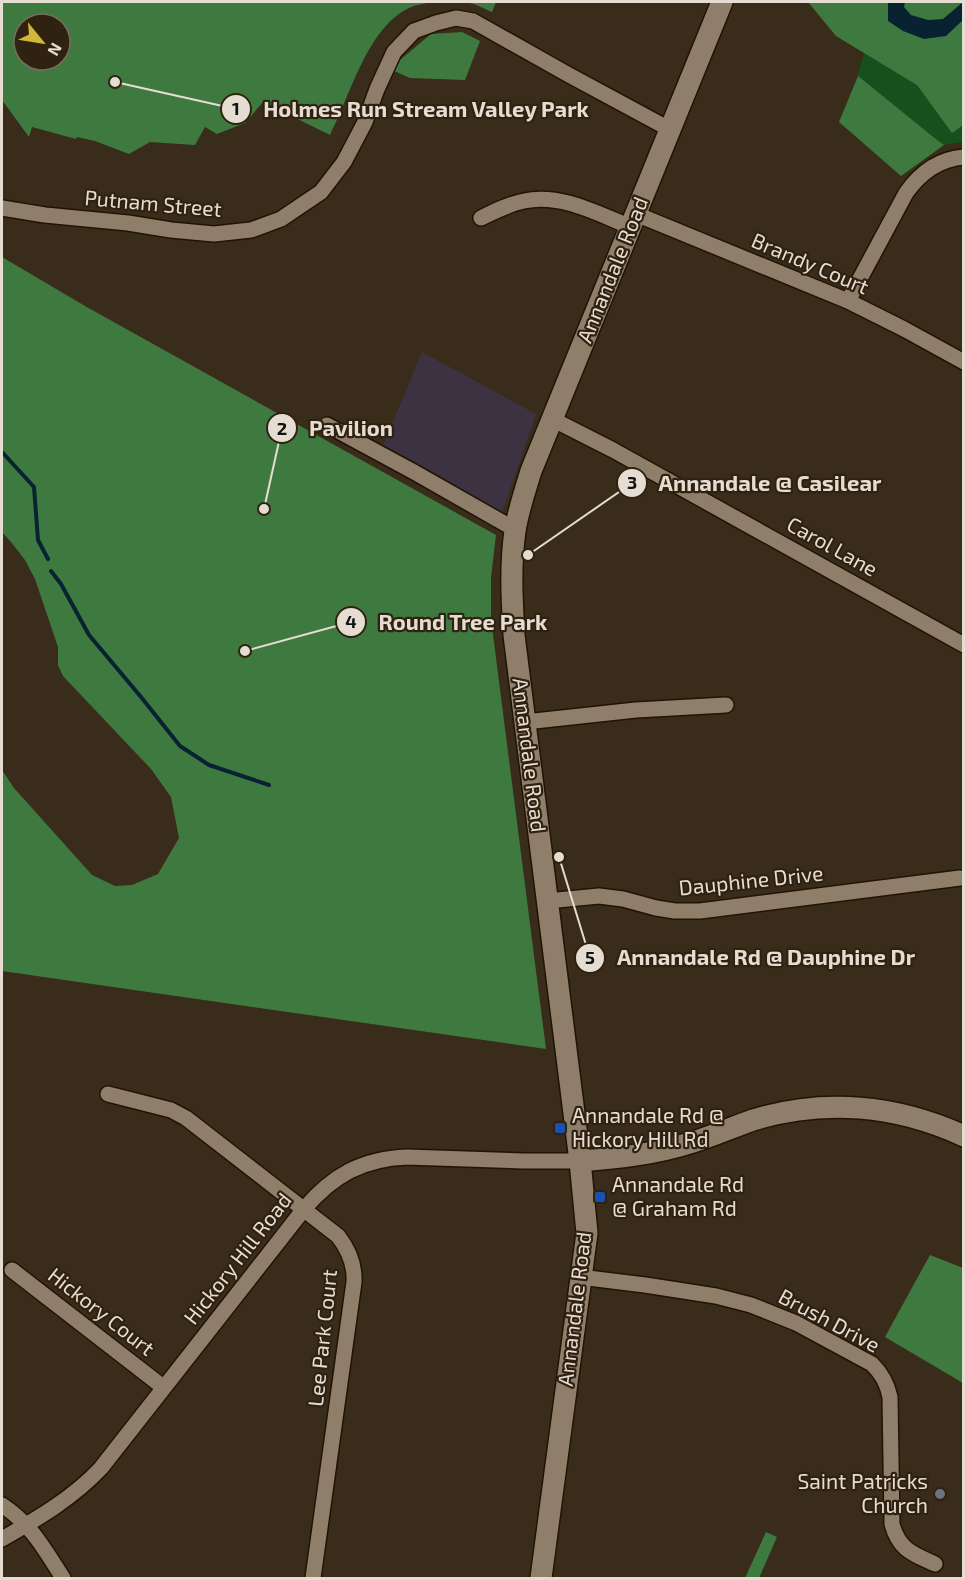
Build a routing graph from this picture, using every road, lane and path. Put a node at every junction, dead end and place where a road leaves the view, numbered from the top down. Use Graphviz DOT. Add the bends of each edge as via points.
graph roads {
  1 [pos="722,2"];
  2 [pos="671,130"];
  3 [pos="963,157"];
  4 [pos="2,208"];
  5 [pos="481,218"];
  6 [pos="634,220"];
  7 [pos="848,300"];
  8 [pos="963,362"];
  9 [pos="552,419"];
  10 [pos="327,424"];
  11 [pos="516,530"];
  12 [pos="963,645"];
  13 [pos="726,705"];
  14 [pos="525,722"];
  15 [pos="960,878"];
  16 [pos="547,901"];
  17 [pos="108,1094"];
  18 [pos="963,1136"];
  19 [pos="579,1161"];
  20 [pos="304,1209"];
  21 [pos="12,1270"];
  22 [pos="580,1277"];
  23 [pos="163,1388"];
  24 [pos="2,1505"];
  25 [pos="26,1525"];
  26 [pos="2,1539"];
  27 [pos="935,1564"];
  28 [pos="63,1578"];
  29 [pos="313,1578"];
  30 [pos="541,1578"];
  1 -- 2 [label="main road, Annandale Road"];
  2 -- 4 [label="street, Putnam Street" via="473,21 456,18 414,31 394,52 344,162 321,192 281,219 251,230 214,234"];
  2 -- 6 [label="main road, Annandale Road"];
  3 -- 7 [label="street" via="940,162 915,180"];
  5 -- 6 [label="street, Brandy Court" via="525,201 544,199"];
  6 -- 7 [label="street, Brandy Court"];
  6 -- 9 [label="main road, Annandale Road"];
  7 -- 8 [label="street, Brandy Court"];
  9 -- 11 [label="main road, Annandale Road" via="531,471"];
  9 -- 12 [label="street, Carol Lane"];
  10 -- 11 [label="street"];
  11 -- 14 [label="main road, Annandale Road" via="512,593"];
  13 -- 14 [label="street"];
  14 -- 16 [label="main road, Annandale Road"];
  15 -- 16 [label="street, Dauphine Drive" via="700,911 675,911 599,896"];
  16 -- 19 [label="main road, Annandale Road"];
  17 -- 20 [label="street, Lee Park Court" via="171,1110 186,1118"];
  18 -- 19 [label="main road" via="899,1113 828,1107 753,1120 653,1152"];
  19 -- 20 [label="street, Hickory Hill Road" via="391,1158 351,1169 318,1193"];
  19 -- 22 [label="main road, Annandale Road" via="587,1233"];
  20 -- 23 [label="street, Hickory Hill Road"];
  20 -- 29 [label="street, Lee Park Court" via="346,1246 355,1275"];
  21 -- 23 [label="street, Hickory Court"];
  22 -- 27 [label="street, Brush Drive" via="716,1296 751,1305 814,1332 872,1364 888,1385 890,1396 895,1536 910,1552"];
  22 -- 30 [label="main road, Annandale Road"];
  23 -- 25 [label="street, Hickory Hill Road" via="89,1480"];
  24 -- 25 [label="street"];
  25 -- 26 [label="street, Hickory Hill Road"];
  25 -- 28 [label="street"];
}
